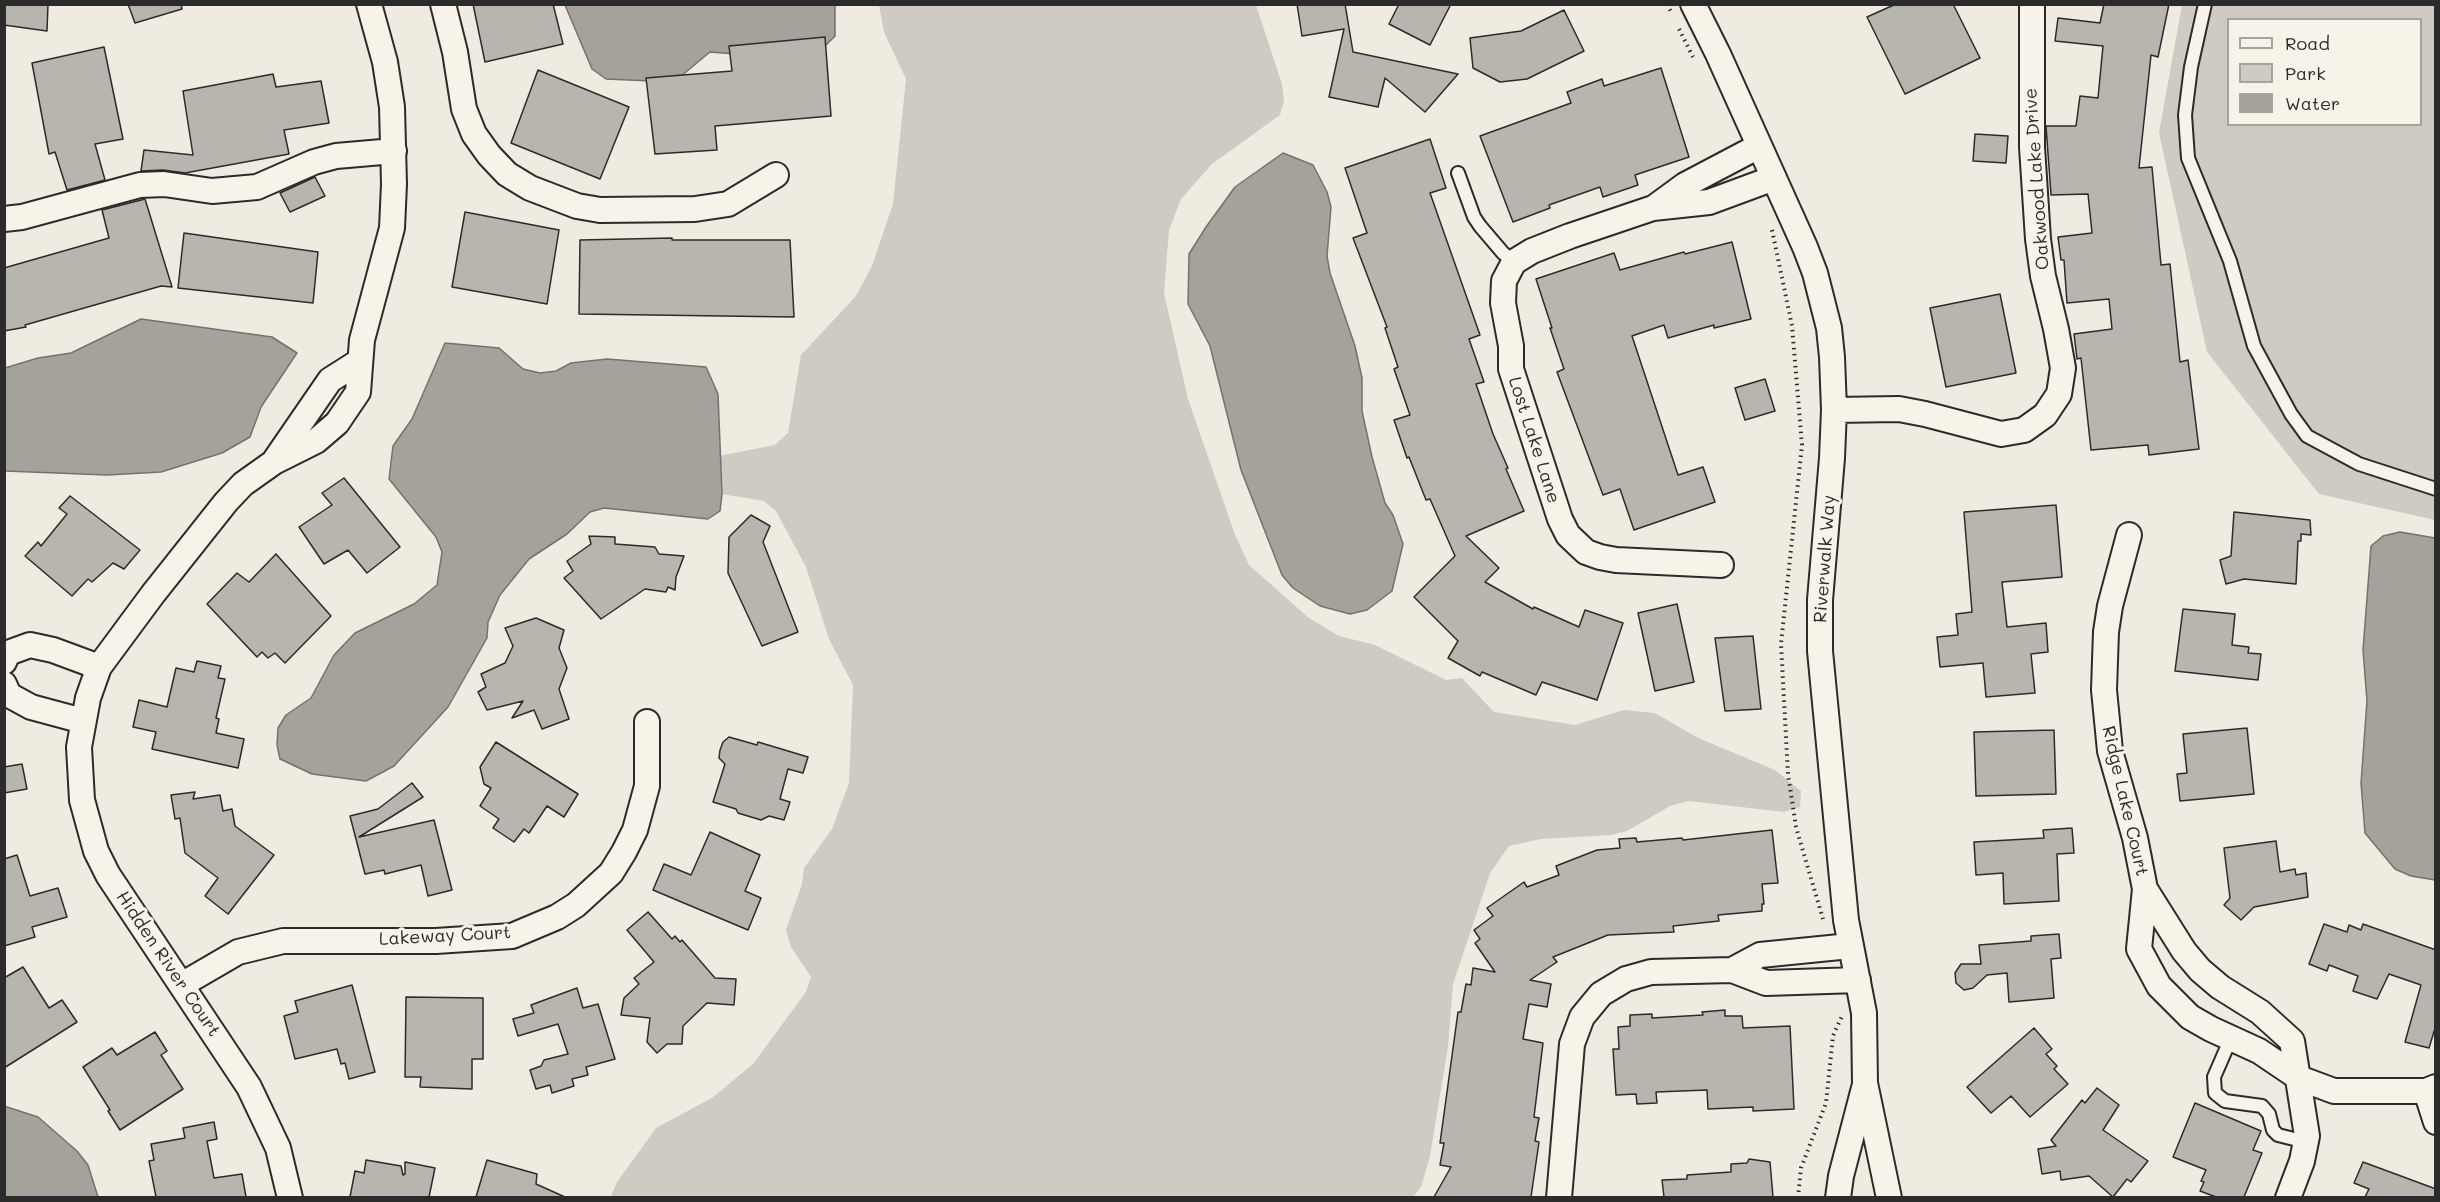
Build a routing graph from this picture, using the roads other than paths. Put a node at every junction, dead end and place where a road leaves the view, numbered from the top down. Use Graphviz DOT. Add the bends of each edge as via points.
graph roads {
  1 [pos="369,4"];
  2 [pos="443,4"];
  3 [pos="1693,4"];
  4 [pos="1706,4"];
  5 [pos="2031,4"];
  6 [pos="2205,4"];
  7 [pos="1718,54"];
  8 [pos="1759,146"];
  9 [pos="394,151"];
  10 [pos="1458,173"];
  11 [pos="776,175"];
  12 [pos="1773,178"];
  13 [pos="1653,208"];
  14 [pos="4,219"];
  15 [pos="1514,262"];
  16 [pos="1834,410"];
  17 [pos="2436,489"];
  18 [pos="2129,536"];
  19 [pos="1721,565"];
  20 [pos="4,662"];
  21 [pos="99,667"];
  22 [pos="4,684"];
  23 [pos="83,721"];
  24 [pos="647,722"];
  25 [pos="2145,889"];
  26 [pos="1850,946"];
  27 [pos="1732,970"];
  28 [pos="1858,980"];
  29 [pos="183,984"];
  30 [pos="2231,1038"];
  31 [pos="2299,1078"];
  32 [pos="1865,1083"];
  33 [pos="2431,1089"];
  34 [pos="2436,1122"];
  35 [pos="2306,1142"];
  36 [pos="290,1197"];
  37 [pos="1559,1197"];
  38 [pos="1838,1197"];
  39 [pos="1889,1197"];
  40 [pos="2288,1197"];
  1 -- 9 [label="street, Hidden River Court" via="385,62"];
  2 -- 11 [label="street" via="464,109 474,134 507,174 530,188 577,206 600,210 695,209 728,204"];
  3 -- 7 [label="street, Riverwalk Way"];
  4 -- 7 [label="street, Riverwalk Way"];
  5 -- 16 [label="street, Oakwood Lake Drive" via="2038,239 2063,368 2059,394 2045,416 2024,430 2001,434 1899,409"];
  6 -- 17 [label="lane" via="2185,114 2188,158 2230,261 2253,346 2307,436 2359,464"];
  7 -- 8 [label="street, Riverwalk Way"];
  8 -- 12 [label="street, Riverwalk Way"];
  8 -- 13 [label="street" via="1685,185"];
  9 -- 14 [label="street" via="336,156 256,187 212,190 140,185"];
  9 -- 21 [label="street, Hidden River Court" via="392,228 360,361 330,380 274,462 226,502"];
  10 -- 15 [label="lane" via="1480,226"];
  12 -- 13 [label="street" via="1709,202"];
  12 -- 16 [label="street, Riverwalk Way" via="1805,247 1822,301 1833,357"];
  13 -- 15 [label="street" via="1532,251"];
  15 -- 19 [label="street, Lost Lake Lane" via="1504,281 1503,303 1511,369 1568,535 1586,552 1600,557"];
  16 -- 26 [label="street, Riverwalk Way" via="1822,550 1820,651"];
  18 -- 25 [label="street, Ridge Lake Court" via="2110,606 2104,690 2110,751"];
  20 -- 21 [label="street" via="8,652 30,645"];
  21 -- 23 [label="street, Hidden River Court"];
  22 -- 23 [label="street" via="9,695 31,707"];
  23 -- 29 [label="street, Hidden River Court" via="79,774 96,851 108,875"];
  24 -- 29 [label="street, Lakeway Court" via="647,786 635,830 611,873 557,917 512,936 436,941 283,940 238,952"];
  25 -- 30 [label="street, Ridge Lake Court" via="2139,949 2147,969 2190,1017"];
  25 -- 31 [label="street, Ridge Lake Court" via="2200,970 2260,1012 2292,1041"];
  26 -- 27 [label="street" via="1760,955"];
  26 -- 28 [label="street, Riverwalk Way"];
  27 -- 28 [label="street" via="1766,983"];
  27 -- 37 [label="street" via="1651,972 1626,979 1601,994 1582,1017 1572,1044"];
  28 -- 32 [label="street, Riverwalk Way" via="1866,1038"];
  29 -- 36 [label="street, Hidden River Court" via="265,1117 278,1148"];
  30 -- 31 [label="street, Ridge Lake Court"];
  30 -- 35 [label="lane" via="2214,1077 2215,1093 2225,1101 2262,1106 2278,1135"];
  31 -- 33 [label="street, Ridge Lake Court" via="2334,1091"];
  31 -- 35 [label="street, Ridge Lake Court"];
  32 -- 38 [label="street, Riverwalk Way"];
  32 -- 39 [label="street, Riverwalk Way"];
  33 -- 34 [label="street, Ridge Lake Court"];
  35 -- 40 [label="street, Ridge Lake Court"];
}
